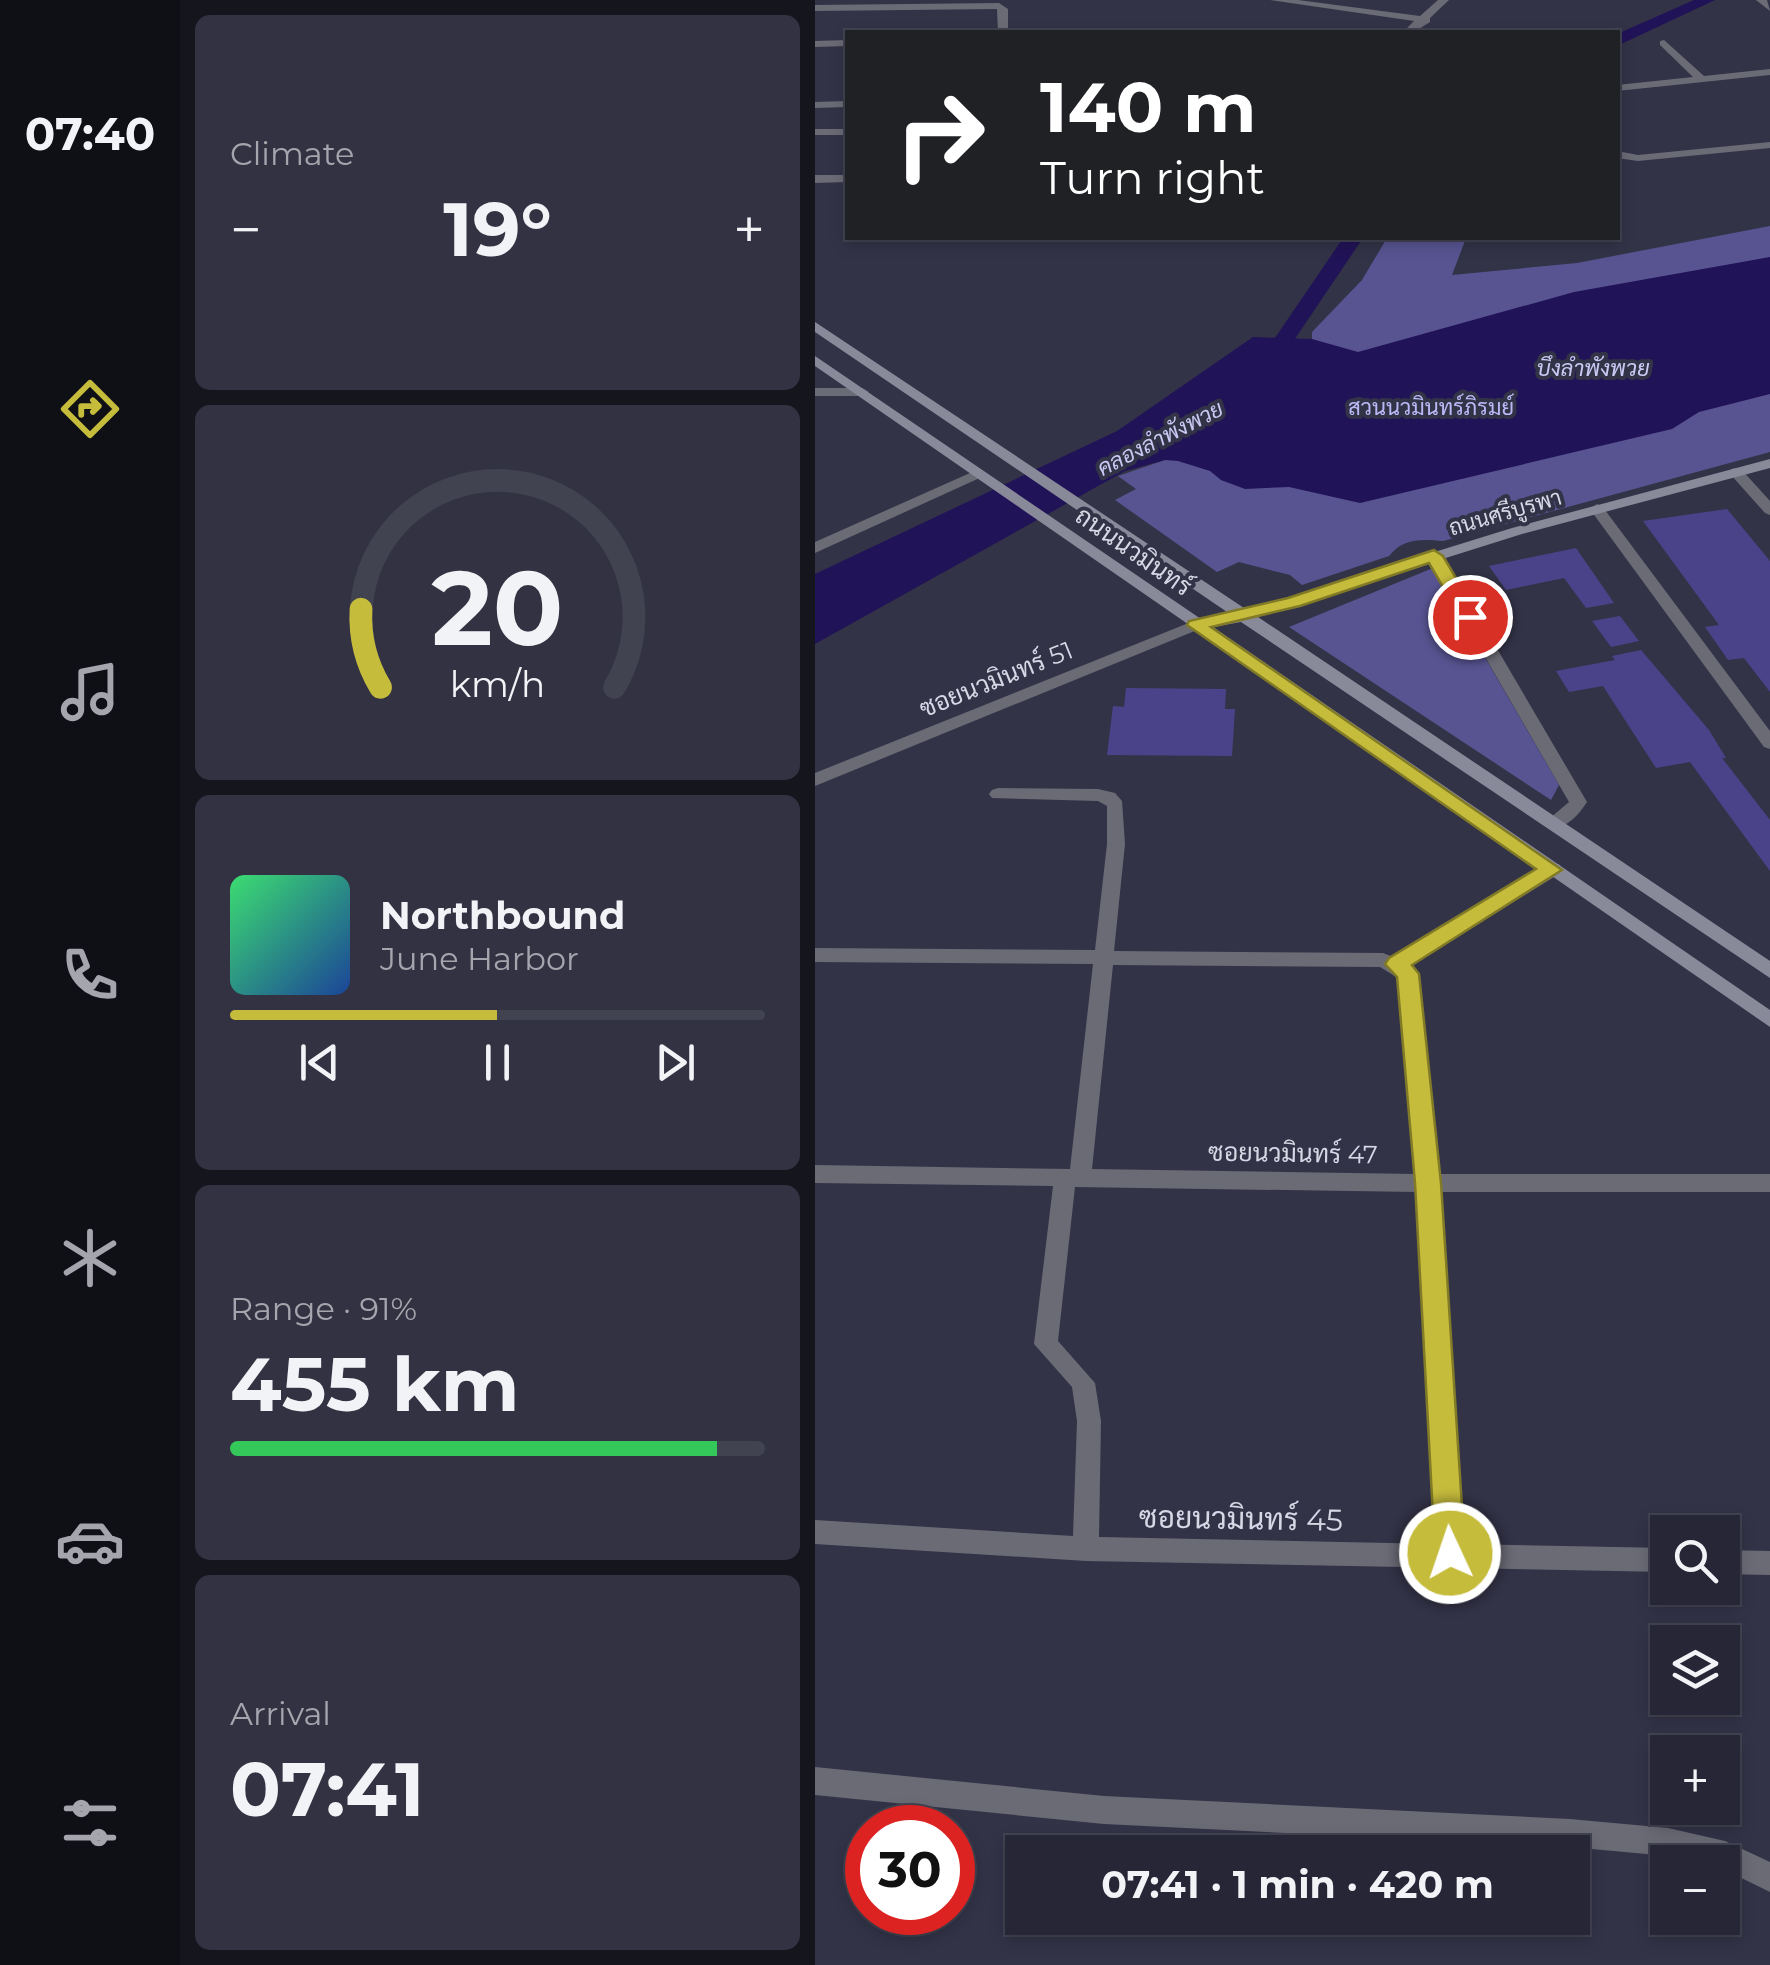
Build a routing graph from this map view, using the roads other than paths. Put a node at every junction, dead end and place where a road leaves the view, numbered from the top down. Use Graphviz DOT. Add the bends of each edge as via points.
graph roads {
  1 [pos="1275,0"];
  2 [pos="1444,0"];
  3 [pos="1761,0"];
  4 [pos="871,3"];
  5 [pos="969,3"];
  6 [pos="815,8"];
  7 [pos="1770,8"];
  8 [pos="1426,20"];
  9 [pos="1003,30"];
  10 [pos="1410,30"];
  11 [pos="845,43"];
  12 [pos="1664,43"];
  13 [pos="815,44"];
  14 [pos="1770,72"];
  15 [pos="1701,79"];
  16 [pos="1620,88"];
  17 [pos="815,104"];
  18 [pos="845,104"];
  19 [pos="815,132"];
  20 [pos="845,132"];
  21 [pos="1770,145"];
  22 [pos="1620,155"];
  23 [pos="845,179"];
  24 [pos="815,180"];
  25 [pos="815,326"];
  26 [pos="815,360"];
  27 [pos="815,392"];
  28 [pos="862,392"];
  29 [pos="1770,463"];
  30 [pos="1736,472"];
  31 [pos="979,473"];
  32 [pos="1597,509"];
  33 [pos="1770,510"];
  34 [pos="815,548"];
  35 [pos="1434,556"];
  36 [pos="1245,616"];
  37 [pos="1196,625"];
  38 [pos="1770,743"];
  39 [pos="815,780"];
  40 [pos="998,794"];
  41 [pos="1552,824"];
  42 [pos="1552,870"];
  43 [pos="815,955"];
  44 [pos="1104,960"];
  45 [pos="1397,964"];
  46 [pos="1770,971"];
  47 [pos="1770,1020"];
  48 [pos="815,1174"];
  49 [pos="1073,1177"];
  50 [pos="1428,1183"];
  51 [pos="1770,1184"];
  52 [pos="815,1532"];
  53 [pos="1086,1550"];
  54 [pos="1450,1553"];
  55 [pos="1650,1559"];
  56 [pos="1740,1562"];
  57 [pos="1770,1563"];
  58 [pos="815,1781"];
  59 [pos="1770,1877"];
  1 -- 8 [label="street"];
  2 -- 8 [label="street"];
  3 -- 7 [label="street"];
  4 -- 5 [label="street"];
  4 -- 6 [label="street"];
  5 -- 9 [label="street" via="1003,9"];
  8 -- 10 [label="street"];
  11 -- 13 [label="street"];
  12 -- 15 [label="street"];
  14 -- 15 [label="street"];
  15 -- 16 [label="street"];
  17 -- 18 [label="street"];
  19 -- 20 [label="street"];
  21 -- 22 [label="street"];
  23 -- 24 [label="street"];
  25 -- 36 [label="main road, ถนนนวมินทร์"];
  26 -- 28 [label="main road, ถนนนวมินทร์"];
  27 -- 28 [label="street"];
  28 -- 31 [label="main road, ถนนนวมินทร์"];
  29 -- 30 [label="main road, ถนนศรีบูรพา"];
  30 -- 32 [label="main road, ถนนศรีบูรพา"];
  30 -- 33 [label="street"];
  31 -- 34 [label="street"];
  31 -- 37 [label="main road, ถนนนวมินทร์"];
  32 -- 35 [label="main road, ถนนศรีบูรพา"];
  32 -- 38 [label="street"];
  35 -- 36 [label="main road, ถนนศรีบูรพา"];
  35 -- 41 [label="street" via="1578,802"];
  36 -- 37 [label="main road, ถนนศรีบูรพา"];
  36 -- 41 [label="main road, ถนนนวมินทร์"];
  37 -- 39 [label="street, ซอยนวมินทร์ 51"];
  37 -- 42 [label="main road, ถนนนวมินทร์"];
  40 -- 44 [label="street" via="1098,796 1116,805"];
  41 -- 46 [label="main road, ถนนนวมินทร์"];
  42 -- 45 [label="street"];
  42 -- 47 [label="main road, ถนนนวมินทร์"];
  43 -- 44 [label="street"];
  44 -- 45 [label="street"];
  44 -- 49 [label="street"];
  45 -- 50 [label="street" via="1408,974"];
  48 -- 49 [label="street, ซอยนวมินทร์ 47"];
  49 -- 50 [label="street, ซอยนวมินทร์ 47"];
  49 -- 53 [label="street" via="1045,1344 1083,1382 1089,1422"];
  50 -- 51 [label="street, ซอยนวมินทร์ 47"];
  50 -- 54 [label="street"];
  52 -- 53 [label="street, ซอยนวมินทร์ 45"];
  53 -- 54 [label="street, ซอยนวมินทร์ 45"];
  54 -- 55 [label="street, ซอยนวมินทร์ 45"];
  56 -- 57 [label="street"];
  58 -- 59 [label="street" via="1104,1810 1668,1842 1725,1855"];
}
